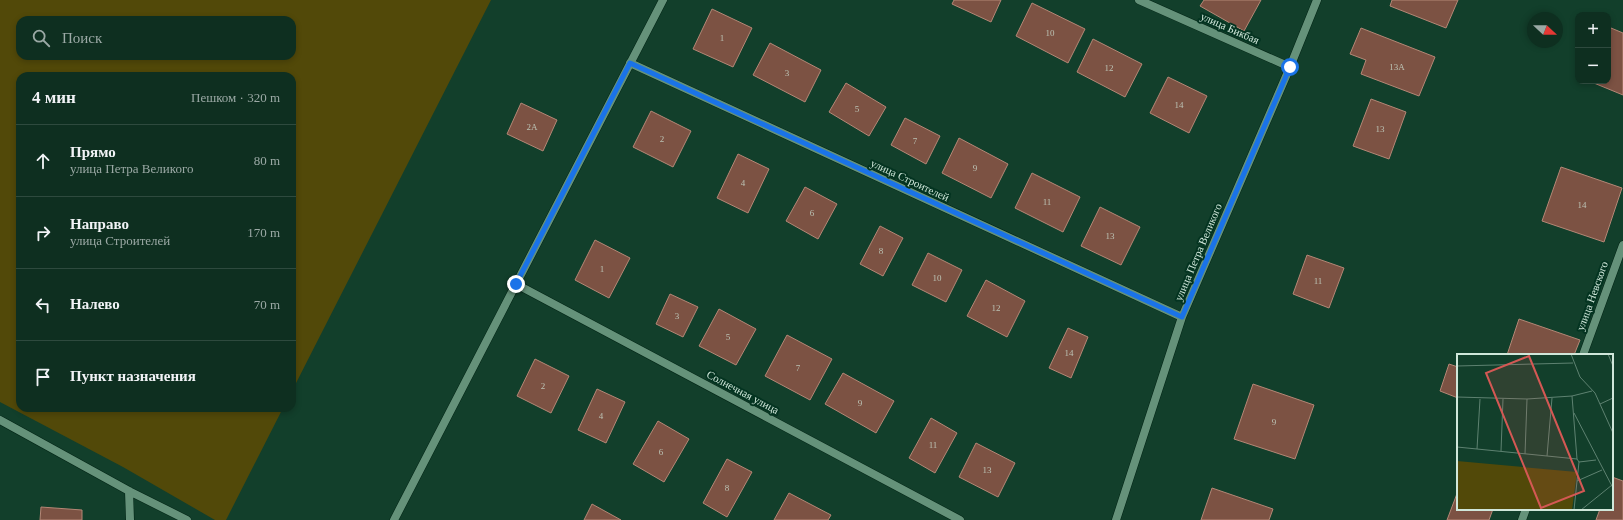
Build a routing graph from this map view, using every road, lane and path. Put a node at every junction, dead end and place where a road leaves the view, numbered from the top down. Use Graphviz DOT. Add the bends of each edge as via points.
graph roads {
  1 [pos="662,0"];
  2 [pos="1139,0"];
  3 [pos="1317,0"];
  4 [pos="630,63"];
  5 [pos="1290,67"];
  6 [pos="1623,245"];
  7 [pos="516,284"];
  8 [pos="1182,317"];
  9 [pos="1582,354"];
  10 [pos="0,420"];
  11 [pos="129,491"];
  12 [pos="1526,510"];
  13 [pos="130,520"];
  14 [pos="187,520"];
  15 [pos="394,520"];
  16 [pos="960,520"];
  17 [pos="1116,520"];
  18 [pos="1522,520"];
  1 -- 4 [label="street"];
  2 -- 5 [label="street, улица Бикбая"];
  3 -- 5 [label="street, улица Петра Великого"];
  4 -- 7 [label="street"];
  4 -- 8 [label="street, улица Строителей"];
  5 -- 8 [label="street, улица Петра Великого"];
  6 -- 9 [label="street, улица Невского"];
  7 -- 15 [label="street"];
  7 -- 16 [label="street, Солнечная улица"];
  8 -- 17 [label="street, улица Петра Великого"];
  10 -- 11 [label="street"];
  11 -- 13 [label="street"];
  11 -- 14 [label="street"];
  12 -- 18 [label="street"];
}
